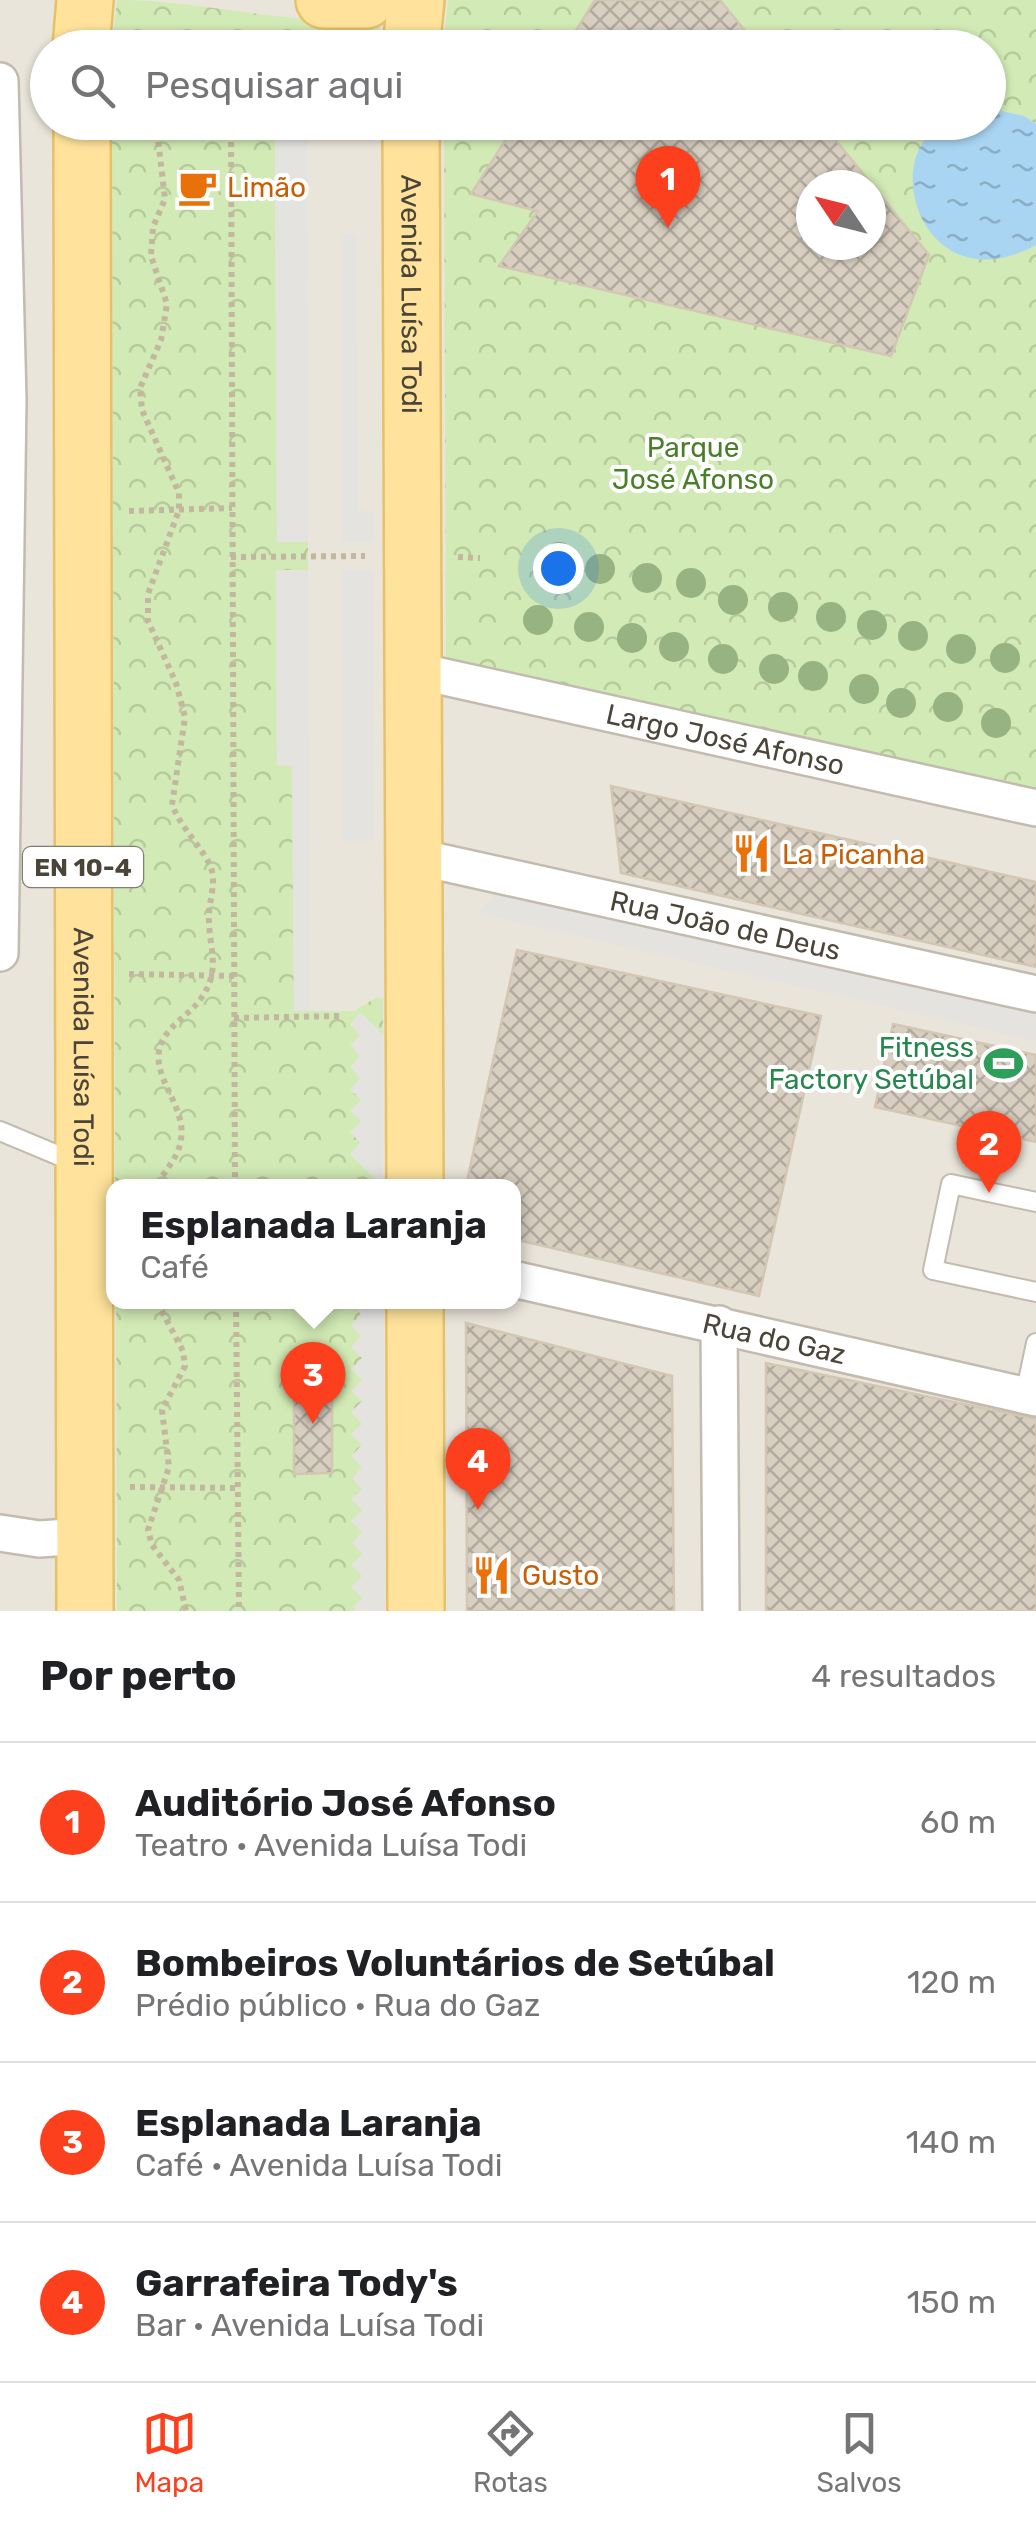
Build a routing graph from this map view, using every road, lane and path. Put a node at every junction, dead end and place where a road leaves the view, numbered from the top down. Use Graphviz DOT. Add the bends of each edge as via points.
graph roads {
  1 [pos="85,0"];
  2 [pos="324,0"];
  3 [pos="366,0"];
  4 [pos="416,0"];
  5 [pos="82,30"];
  6 [pos="413,30"];
  7 [pos="0,82"];
  8 [pos="82,140"];
  9 [pos="158,140"];
  10 [pos="232,140"];
  11 [pos="411,140"];
  12 [pos="4,417"];
  13 [pos="232,508"];
  14 [pos="179,510"];
  15 [pos="82,511"];
  16 [pos="412,556"];
  17 [pos="232,557"];
  18 [pos="413,670"];
  19 [pos="1036,808"];
  20 [pos="2,843"];
  21 [pos="413,856"];
  22 [pos="0,953"];
  23 [pos="83,965"];
  24 [pos="212,976"];
  25 [pos="234,976"];
  26 [pos="1036,994"];
  27 [pos="339,1016"];
  28 [pos="234,1018"];
  29 [pos="0,1130"];
  30 [pos="84,1166"];
  31 [pos="162,1179"];
  32 [pos="235,1179"];
  33 [pos="415,1179"];
  34 [pos="1036,1202"];
  35 [pos="521,1281"];
  36 [pos="1036,1292"];
  37 [pos="160,1309"];
  38 [pos="236,1309"];
  39 [pos="415,1309"];
  40 [pos="719,1324"];
  41 [pos="1036,1343"];
  42 [pos="1030,1397"];
  43 [pos="166,1487"];
  44 [pos="239,1488"];
  45 [pos="85,1512"];
  46 [pos="0,1533"];
  47 [pos="85,1611"];
  48 [pos="186,1611"];
  49 [pos="239,1611"];
  50 [pos="416,1611"];
  51 [pos="721,1611"];
  1 -- 5 [label="main road"];
  2 -- 3 [label="main road"];
  4 -- 6 [label="main road"];
  7 -- 12 [label="street"];
  8 -- 15 [label="main road, Avenida Luísa Todi / EN 10-4"];
  9 -- 14 [label="path" via="165,199 151,256 167,304 140,388 142,410 179,493"];
  10 -- 13 [label="path"];
  11 -- 16 [label="main road, Avenida Luísa Todi"];
  12 -- 20 [label="street"];
  13 -- 14 [label="path"];
  13 -- 17 [label="path"];
  14 -- 15 [label="path"];
  14 -- 24 [label="path" via="148,594 148,620 185,717 172,805 211,865"];
  15 -- 23 [label="main road, Avenida Luísa Todi / EN 10-4"];
  16 -- 17 [label="path"];
  16 -- 18 [label="main road, Avenida Luísa Todi"];
  17 -- 25 [label="path"];
  18 -- 19 [label="street, Largo José Afonso"];
  18 -- 21 [label="main road, Avenida Luísa Todi"];
  20 -- 22 [label="street"];
  21 -- 26 [label="street, Rua João de Deus"];
  21 -- 33 [label="main road, Avenida Luísa Todi"];
  23 -- 24 [label="path" via="135,976"];
  23 -- 30 [label="main road, Avenida Luísa Todi / EN 10-4"];
  24 -- 25 [label="path"];
  24 -- 31 [label="path" via="159,1050 182,1130"];
  25 -- 28 [label="path"];
  27 -- 28 [label="path"];
  28 -- 32 [label="path"];
  29 -- 30 [label="lane"];
  30 -- 45 [label="main road, Avenida Luísa Todi / EN 10-4"];
  34 -- 36 [label="lane" via="951,1184 932,1270"];
  35 -- 40 [label="street, Rua do Gaz"];
  37 -- 43 [label="path" via="185,1366 162,1410 169,1448"];
  38 -- 44 [label="path"];
  39 -- 50 [label="main road"];
  40 -- 42 [label="street, Rua do Gaz"];
  40 -- 51 [label="street"];
  41 -- 42 [label="lane"];
  43 -- 44 [label="path"];
  43 -- 45 [label="path"];
  43 -- 48 [label="path" via="148,1530 152,1546 179,1580"];
  44 -- 49 [label="path"];
  45 -- 46 [label="street" via="39,1538"];
  45 -- 47 [label="main road, Avenida Luísa Todi / EN 10-4"];
}
